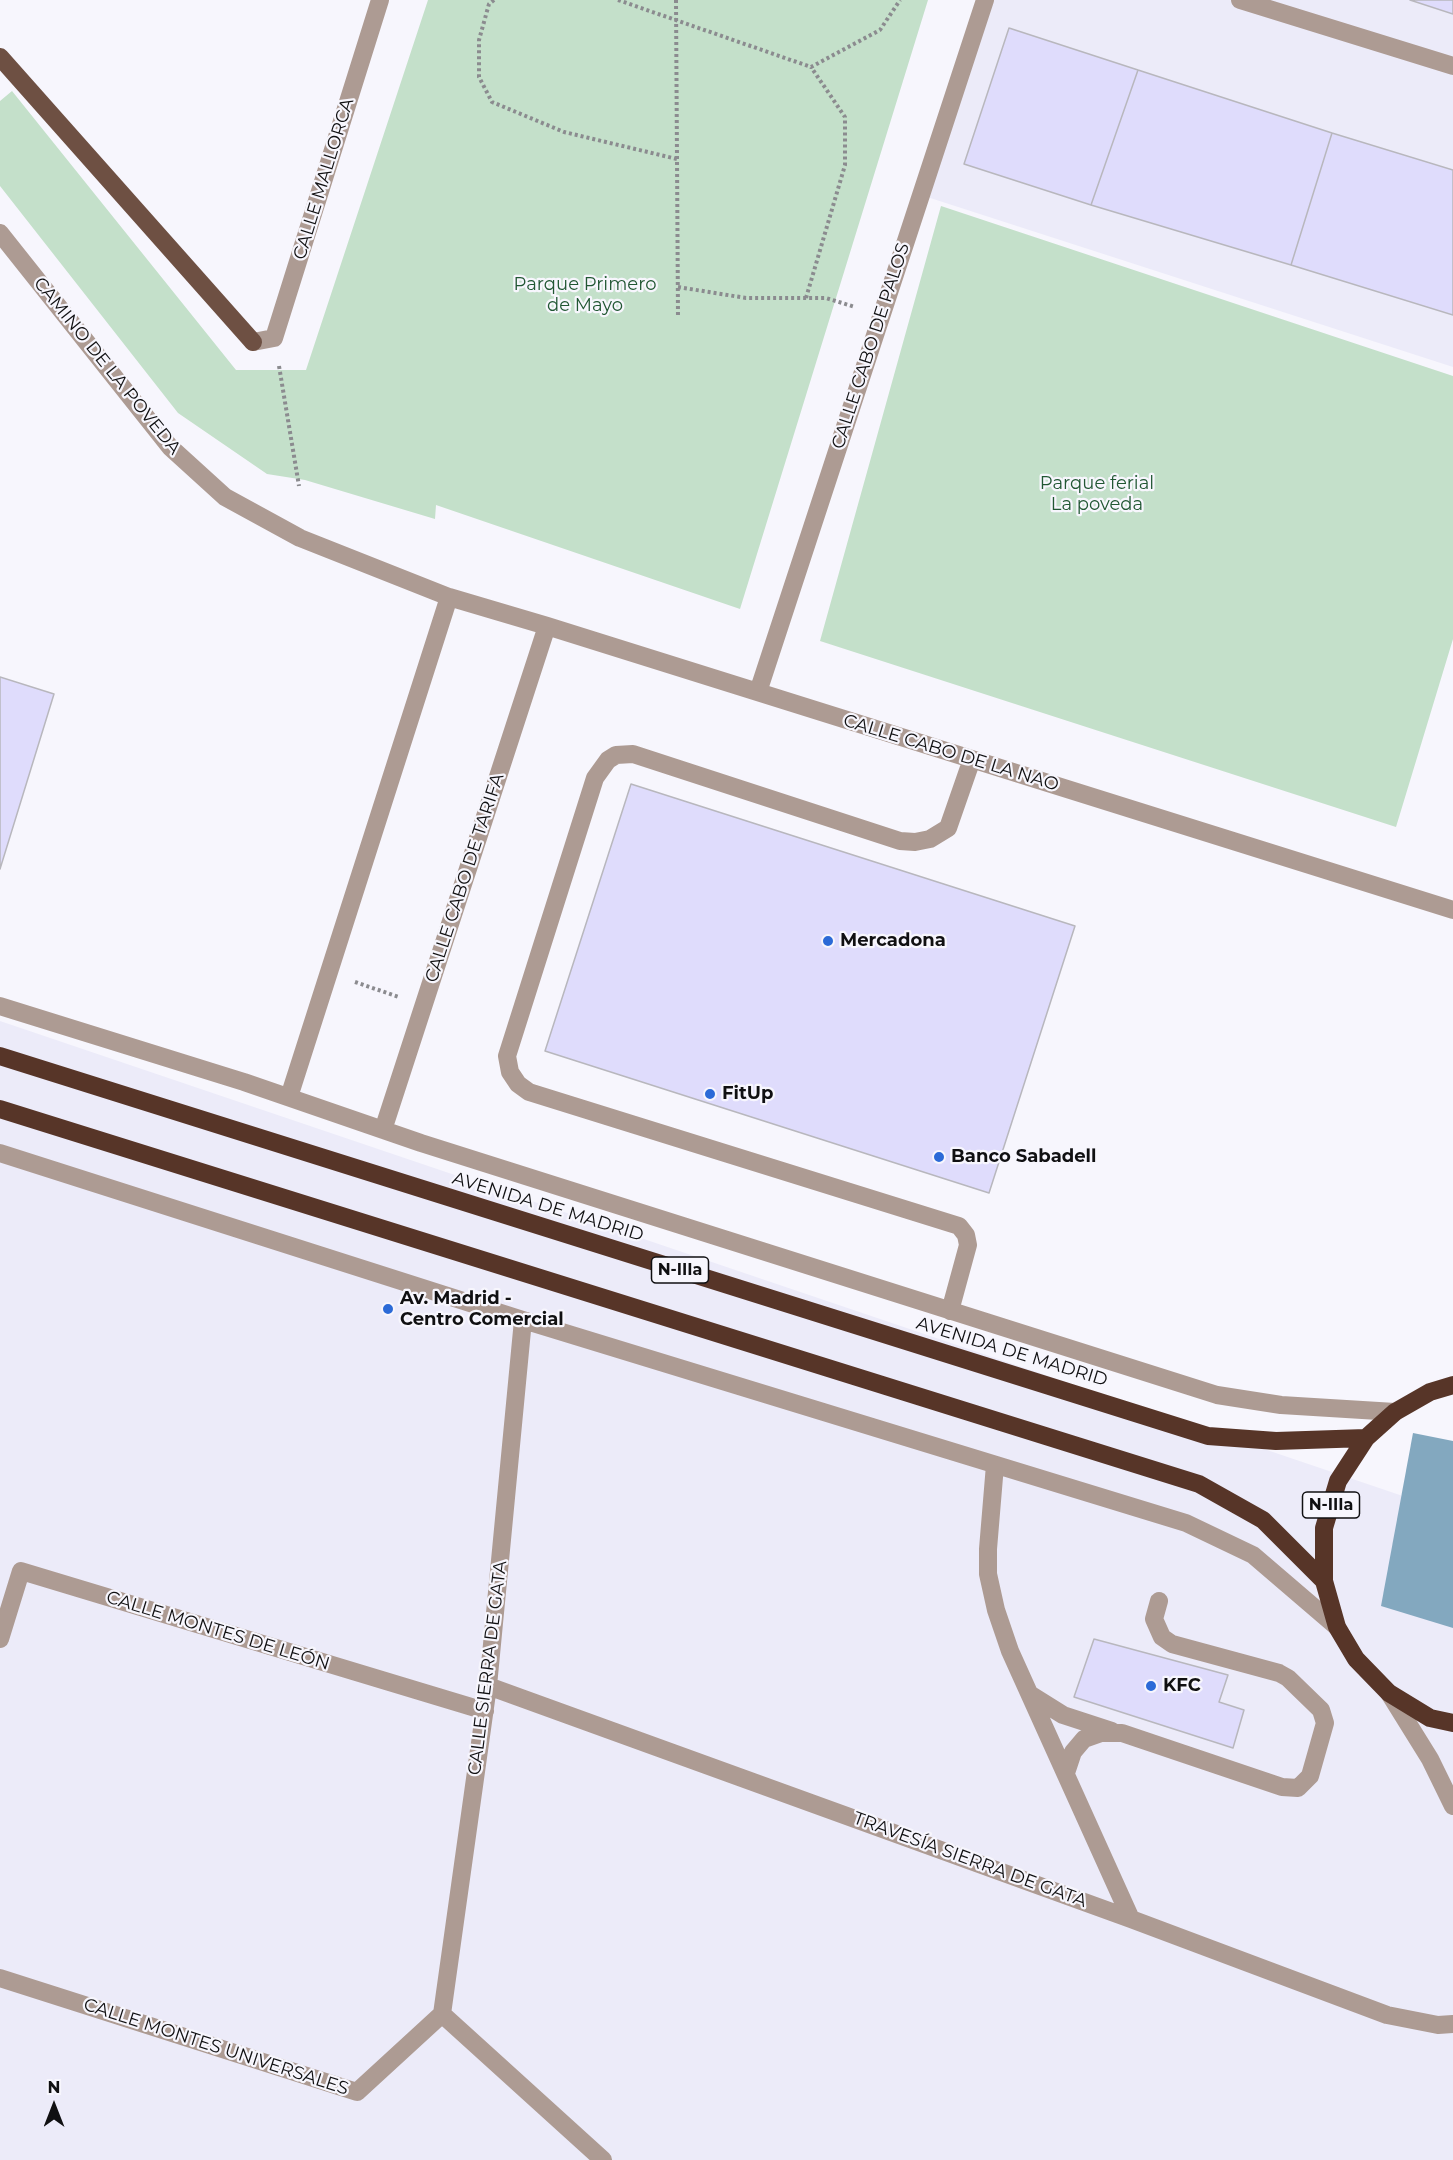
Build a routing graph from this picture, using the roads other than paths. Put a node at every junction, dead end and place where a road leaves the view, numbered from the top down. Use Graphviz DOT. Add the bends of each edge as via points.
graph roads {
  1 [pos="380,0"];
  2 [pos="985,0"];
  3 [pos="1240,0"];
  4 [pos="0,57"];
  5 [pos="1453,66"];
  6 [pos="0,233"];
  7 [pos="253,342"];
  8 [pos="448,597"];
  9 [pos="548,626"];
  10 [pos="758,692"];
  11 [pos="972,759"];
  12 [pos="1453,910"];
  13 [pos="0,1006"];
  14 [pos="0,1056"];
  15 [pos="289,1097"];
  16 [pos="0,1109"];
  17 [pos="383,1130"];
  18 [pos="0,1153"];
  19 [pos="950,1311"];
  20 [pos="523,1320"];
  21 [pos="1453,1385"];
  22 [pos="1395,1412"];
  23 [pos="1366,1438"];
  24 [pos="995,1465"];
  25 [pos="1324,1581"];
  26 [pos="1159,1601"];
  27 [pos="1337,1627"];
  28 [pos="0,1640"];
  29 [pos="488,1686"];
  30 [pos="1389,1693"];
  31 [pos="1030,1694"];
  32 [pos="485,1711"];
  33 [pos="1453,1723"];
  34 [pos="1122,1733"];
  35 [pos="1066,1773"];
  36 [pos="1453,1806"];
  37 [pos="1131,1918"];
  38 [pos="0,1978"];
  39 [pos="442,2014"];
  40 [pos="1453,2024"];
  41 [pos="603,2160"];
  1 -- 7 [label="street, CALLE MALLORCA" via="274,338"];
  2 -- 10 [label="street, CALLE CABO DE PALOS"];
  3 -- 5 [label="street"];
  4 -- 7 [label="main road"];
  6 -- 8 [label="street, CAMINO DE LA POVEDA" via="170,447 225,497 300,538"];
  8 -- 9 [label="street, CALLE CABO DE LA NAO"];
  8 -- 15 [label="street"];
  9 -- 10 [label="street, CALLE CABO DE LA NAO"];
  9 -- 17 [label="street, CALLE CABO DE TARIFA"];
  10 -- 11 [label="street, CALLE CABO DE LA NAO"];
  11 -- 12 [label="street, CALLE CABO DE LA NAO"];
  11 -- 19 [label="street" via="948,828 930,839 915,842 900,841 633,754 608,760 595,778 507,1056 510,1072 529,1092 959,1226 968,1245"];
  13 -- 15 [label="street"];
  14 -- 23 [label="highway, AVENIDA DE MADRID / N-IIIa" via="1208,1436 1276,1441"];
  15 -- 17 [label="street"];
  16 -- 25 [label="highway, N-IIIa" via="1199,1484 1263,1520"];
  17 -- 19 [label="street"];
  18 -- 20 [label="street"];
  19 -- 22 [label="street" via="1217,1395 1281,1405"];
  20 -- 24 [label="street"];
  20 -- 29 [label="street, CALLE SIERRA DE GATA"];
  21 -- 22 [label="highway, N-IIIa" via="1430,1392"];
  22 -- 23 [label="highway, N-IIIa"];
  23 -- 25 [label="highway, N-IIIa" via="1338,1481 1324,1528"];
  24 -- 27 [label="street" via="1186,1523 1252,1555"];
  24 -- 31 [label="street" via="988,1574 996,1610"];
  25 -- 27 [label="highway, N-IIIa"];
  26 -- 34 [label="street" via="1154,1620 1162,1637 1172,1644 1279,1673 1321,1710 1325,1723 1310,1776 1299,1788 1282,1787"];
  27 -- 30 [label="highway, N-IIIa" via="1356,1659"];
  28 -- 32 [label="street, CALLE MONTES DE LEÓN" via="21,1571"];
  29 -- 32 [label="street, CALLE SIERRA DE GATA"];
  29 -- 37 [label="street, TRAVESÍA SIERRA DE GATA"];
  30 -- 33 [label="highway, N-IIIa" via="1430,1718"];
  30 -- 36 [label="street" via="1430,1759"];
  31 -- 34 [label="street" via="1063,1715"];
  31 -- 35 [label="street"];
  32 -- 39 [label="street, CALLE SIERRA DE GATA"];
  34 -- 35 [label="street" via="1101,1733 1084,1739 1073,1752"];
  35 -- 37 [label="street"];
  37 -- 40 [label="street, TRAVESÍA SIERRA DE GATA" via="1387,2015 1438,2025"];
  38 -- 39 [label="street, CALLE MONTES UNIVERSALES" via="357,2092"];
  39 -- 41 [label="street"];
}
